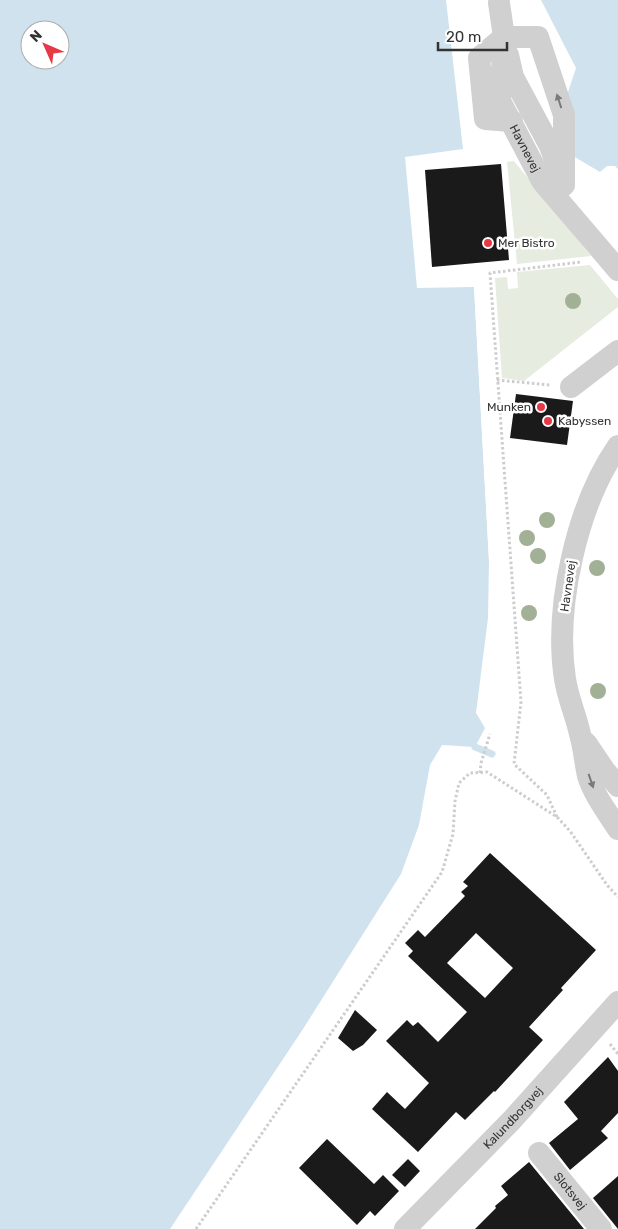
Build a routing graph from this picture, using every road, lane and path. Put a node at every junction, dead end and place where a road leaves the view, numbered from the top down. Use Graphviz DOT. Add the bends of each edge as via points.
graph roads {
  1 [pos="499,3"];
  2 [pos="504,37"];
  3 [pos="564,153"];
  4 [pos="566,189"];
  5 [pos="580,226"];
  6 [pos="613,264"];
  7 [pos="618,352"];
  8 [pos="496,380"];
  9 [pos="571,387"];
  10 [pos="618,446"];
  11 [pos="580,733"];
  12 [pos="490,734"];
  13 [pos="480,772"];
  14 [pos="618,786"];
  15 [pos="557,818"];
  16 [pos="618,829"];
  17 [pos="618,897"];
  18 [pos="618,1002"];
  19 [pos="539,1153"];
  20 [pos="196,1229"];
  21 [pos="405,1229"];
  22 [pos="601,1229"];
  1 -- 2 [label="street, Havnevej"];
  2 -- 3 [label="street"];
  3 -- 2 [label="street, one-way" via="564,116 538,37"];
  2 -- 4 [label="street" via="512,100 552,176"];
  2 -- 5 [label="street, Havnevej" via="500,101 542,180"];
  3 -- 4 [label="street"];
  4 -- 5 [label="street"];
  5 -- 6 [label="street, Havnevej"];
  6 -- 8 [label="path" via="490,273"];
  7 -- 9 [label="street"];
  8 -- 9 [label="path"];
  8 -- 15 [label="path" via="521,702 514,764 547,795"];
  10 -- 11 [label="street, Havnevej" via="585,510 571,561 563,621 565,680"];
  11 -- 14 [label="street, Havnevej"];
  11 -- 16 [label="street, Havnevej, one-way" via="588,776"];
  12 -- 13 [label="path"];
  13 -- 15 [label="path" via="487,772"];
  13 -- 20 [label="path" via="470,773 458,783 453,834 442,872"];
  15 -- 17 [label="path"];
  18 -- 21 [label="street, Kalundborgvej" via="512,1120"];
  19 -- 22 [label="street, Slotsvej"];
}
